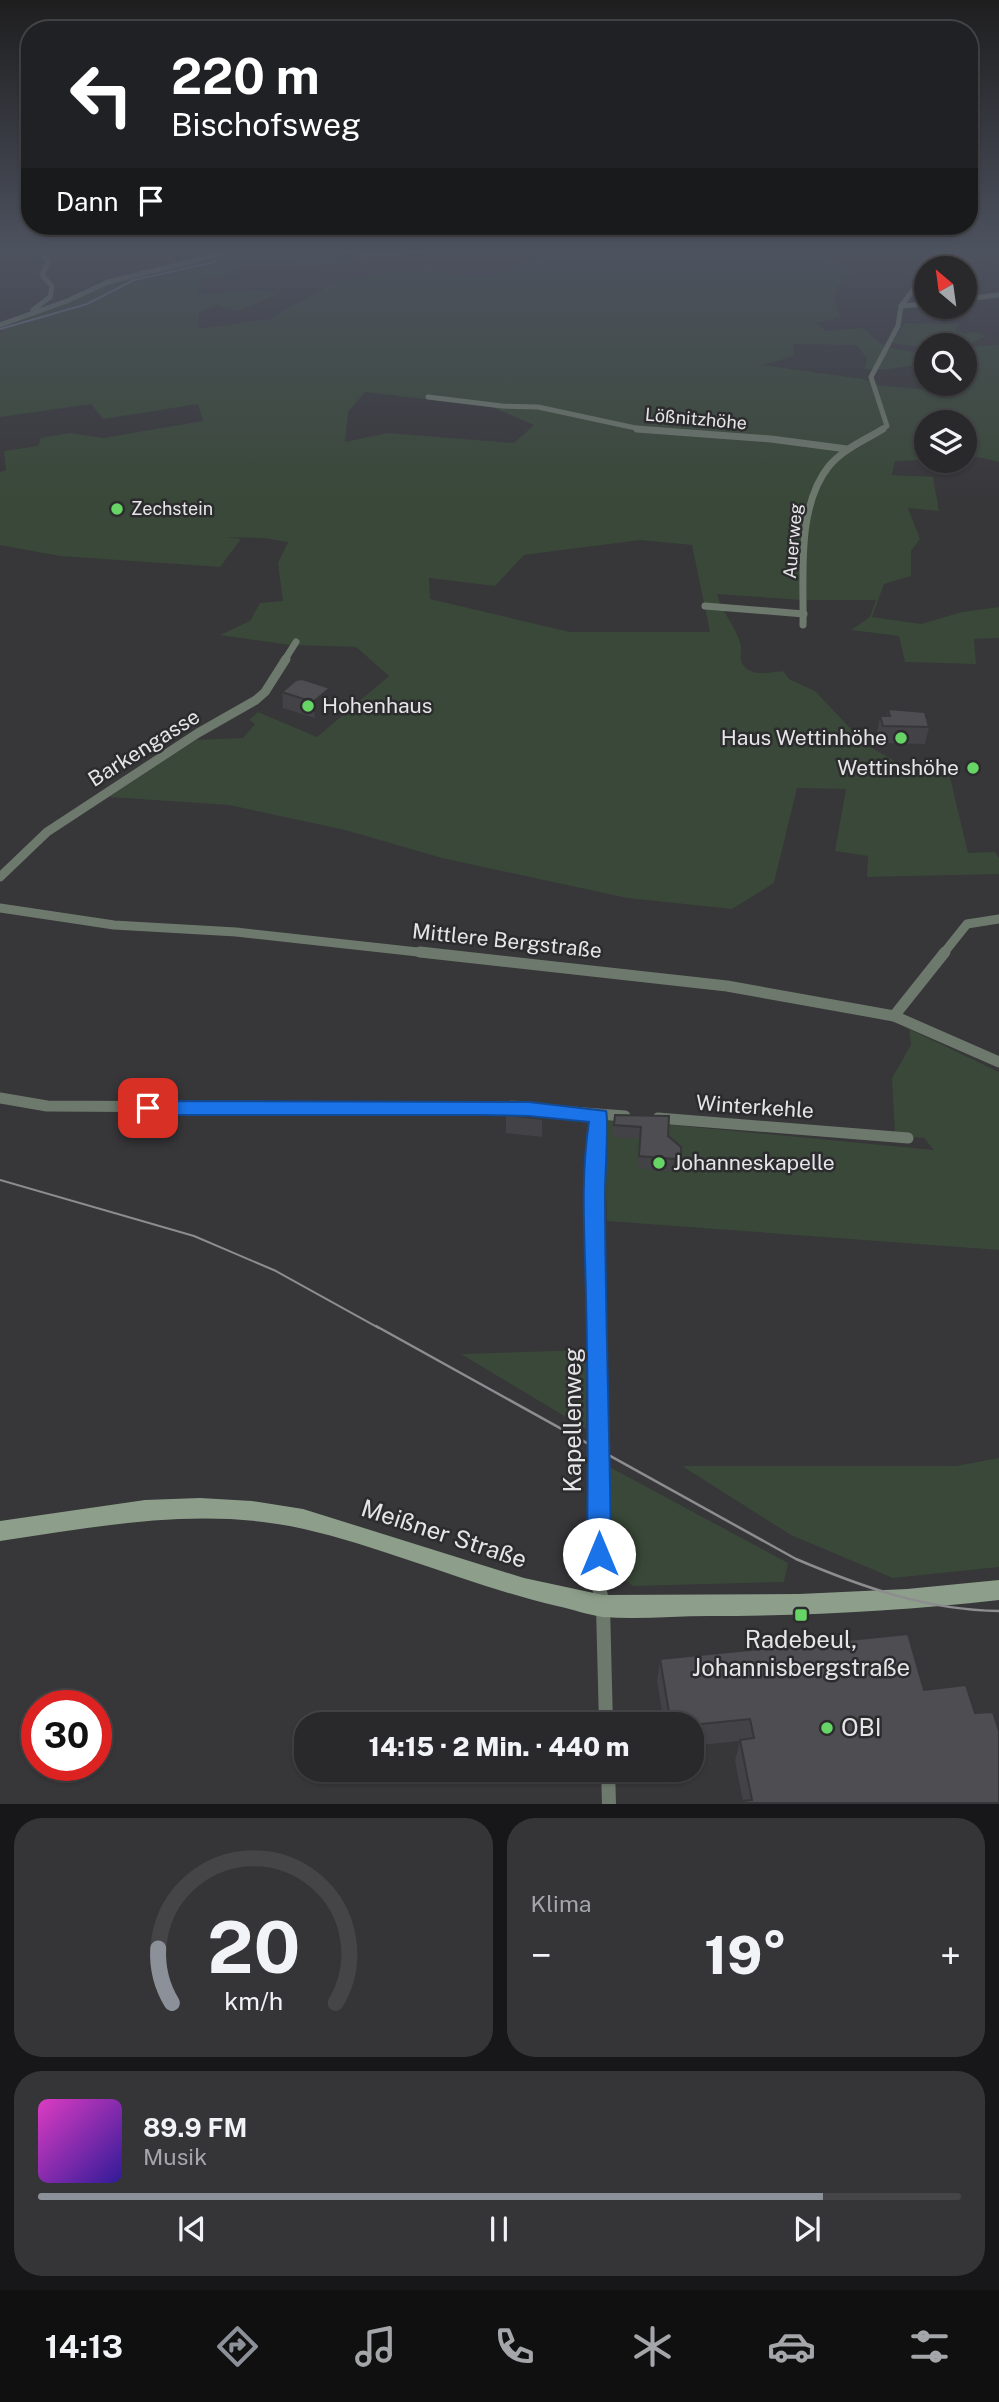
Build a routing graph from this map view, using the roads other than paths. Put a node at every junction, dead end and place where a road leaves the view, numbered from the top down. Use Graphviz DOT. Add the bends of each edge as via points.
graph roads {
  1 [pos="894,333"];
  2 [pos="428,397"];
  3 [pos="847,449"];
  4 [pos="705,606"];
  5 [pos="804,614"];
  6 [pos="803,625"];
  7 [pos="296,642"];
  8 [pos="0,877"];
  9 [pos="0,908"];
  10 [pos="999,919"];
  11 [pos="894,1016"];
  12 [pos="999,1062"];
  13 [pos="0,1098"];
  14 [pos="599,1116"];
  15 [pos="636,1116"];
  16 [pos="649,1118"];
  17 [pos="908,1138"];
  18 [pos="0,1531"];
  19 [pos="999,1591"];
  20 [pos="603,1606"];
  21 [pos="607,1712"];
  22 [pos="608,1782"];
  23 [pos="608,1804"];
  1 -- 3 [label="street, Auerweg" via="871,377 887,426"];
  2 -- 3 [label="street, Lößnitzhöhe" via="538,407 648,432"];
  3 -- 5 [label="street, Auerweg" via="827,467 814,492"];
  4 -- 5 [label="street"];
  5 -- 6 [label="street, Auerweg"];
  7 -- 8 [label="street, Barkengasse" via="256,700 47,832"];
  9 -- 11 [label="street, Mittlere Bergstraße" via="114,925 236,932 636,974"];
  10 -- 11 [label="street" via="967,924"];
  11 -- 12 [label="street, Mittlere Bergstraße"];
  13 -- 14 [label="street" via="47,1106 493,1108"];
  14 -- 15 [label="street"];
  14 -- 20 [label="street, Kapellenweg" via="595,1222 599,1587"];
  16 -- 17 [label="street, Winterkehle"];
  18 -- 20 [label="main road, Meißner Straße" via="145,1510 252,1511 340,1529 524,1588"];
  19 -- 20 [label="main road, Meißner Straße" via="799,1605"];
  20 -- 21 [label="street, Kapellenweg"];
  22 -- 23 [label="street"];
}
